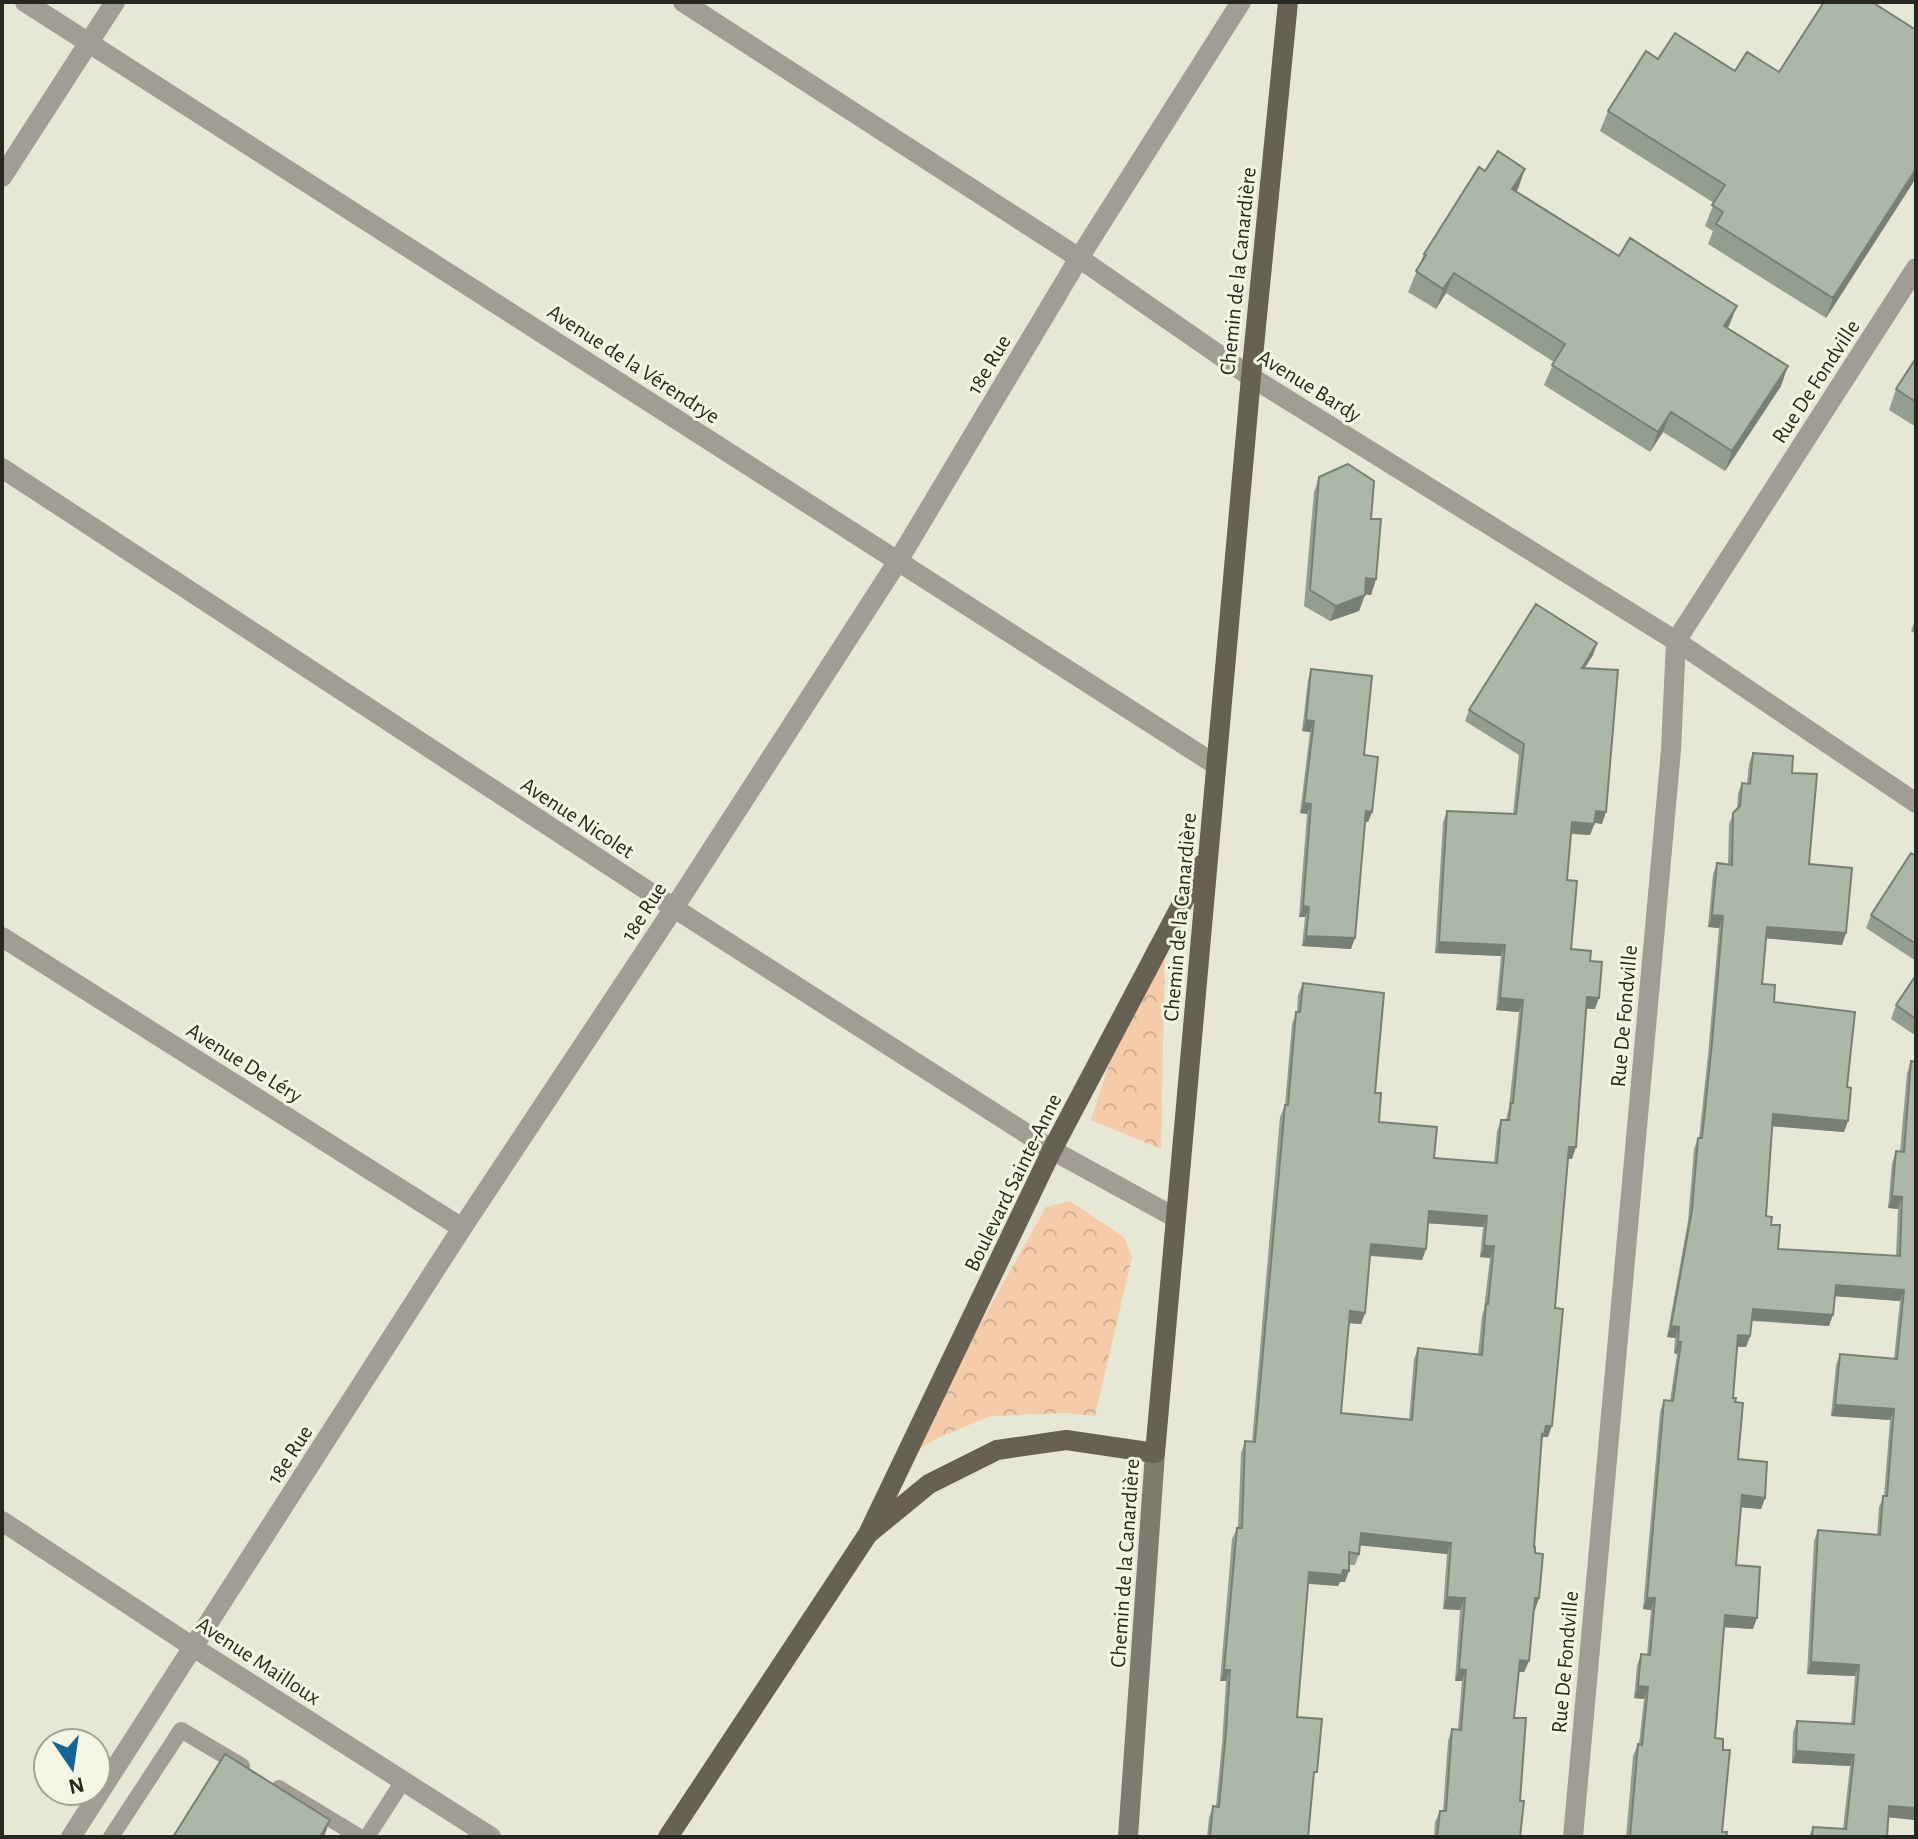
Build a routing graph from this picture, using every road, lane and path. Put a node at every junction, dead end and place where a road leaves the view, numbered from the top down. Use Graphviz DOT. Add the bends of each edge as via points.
graph roads {
  1 [pos="25,2"];
  2 [pos="115,2"];
  3 [pos="683,2"];
  4 [pos="1241,2"];
  5 [pos="1288,2"];
  6 [pos="89,44"];
  7 [pos="2,177"];
  8 [pos="1079,258"];
  9 [pos="1916,268"];
  10 [pos="1251,377"];
  11 [pos="2,468"];
  12 [pos="898,561"];
  13 [pos="1676,641"];
  14 [pos="1216,765"];
  15 [pos="1916,803"];
  16 [pos="1208,855"];
  17 [pos="674,908"];
  18 [pos="2,937"];
  19 [pos="1052,1150"];
  20 [pos="1176,1218"];
  21 [pos="462,1228"];
  22 [pos="1155,1453"];
  23 [pos="2,1521"];
  24 [pos="868,1534"];
  25 [pos="193,1647"];
  26 [pos="403,1781"];
  27 [pos="71,1837"];
  28 [pos="111,1837"];
  29 [pos="360,1837"];
  30 [pos="367,1837"];
  31 [pos="491,1837"];
  32 [pos="668,1837"];
  33 [pos="1128,1837"];
  34 [pos="1573,1837"];
  1 -- 6 [label="street, Avenue de la Vérendrye"];
  2 -- 6 [label="street"];
  3 -- 8 [label="street, Avenue Bardy"];
  4 -- 8 [label="street, 18e Rue"];
  5 -- 10 [label="main road, Chemin de la Canardière"];
  6 -- 7 [label="street"];
  6 -- 12 [label="street, Avenue de la Vérendrye"];
  8 -- 10 [label="street, Avenue Bardy"];
  8 -- 12 [label="street, 18e Rue"];
  9 -- 13 [label="street, Rue De Fondville"];
  10 -- 13 [label="street, Avenue Bardy"];
  10 -- 14 [label="main road, Chemin de la Canardière"];
  11 -- 17 [label="street, Avenue Nicolet"];
  12 -- 14 [label="street, Avenue de la Vérendrye"];
  12 -- 17 [label="street, 18e Rue"];
  13 -- 15 [label="street, Avenue Bardy"];
  13 -- 34 [label="street, Rue De Fondville" via="1671,750"];
  14 -- 16 [label="main road, Chemin de la Canardière"];
  16 -- 19 [label="main road, Boulevard Sainte-Anne"];
  16 -- 20 [label="main road, Chemin de la Canardière"];
  17 -- 19 [label="street, Avenue Nicolet"];
  17 -- 21 [label="street, 18e Rue"];
  18 -- 21 [label="street, Avenue De Léry"];
  19 -- 20 [label="street, Avenue Nicolet"];
  19 -- 24 [label="main road, Boulevard Sainte-Anne"];
  20 -- 22 [label="main road, Chemin de la Canardière"];
  21 -- 25 [label="street, 18e Rue"];
  22 -- 24 [label="main road, Boulevard Sainte-Anne" via="1066,1440 997,1450 929,1484"];
  22 -- 33 [label="main road, Chemin de la Canardière"];
  23 -- 25 [label="street, Avenue Mailloux"];
  24 -- 32 [label="main road, Boulevard Sainte-Anne"];
  25 -- 26 [label="street, Avenue Mailloux"];
  25 -- 27 [label="street, 18e Rue"];
  26 -- 30 [label="lane"];
  26 -- 31 [label="street, Avenue Mailloux"];
  28 -- 29 [label="lane" via="181,1730"];
}
